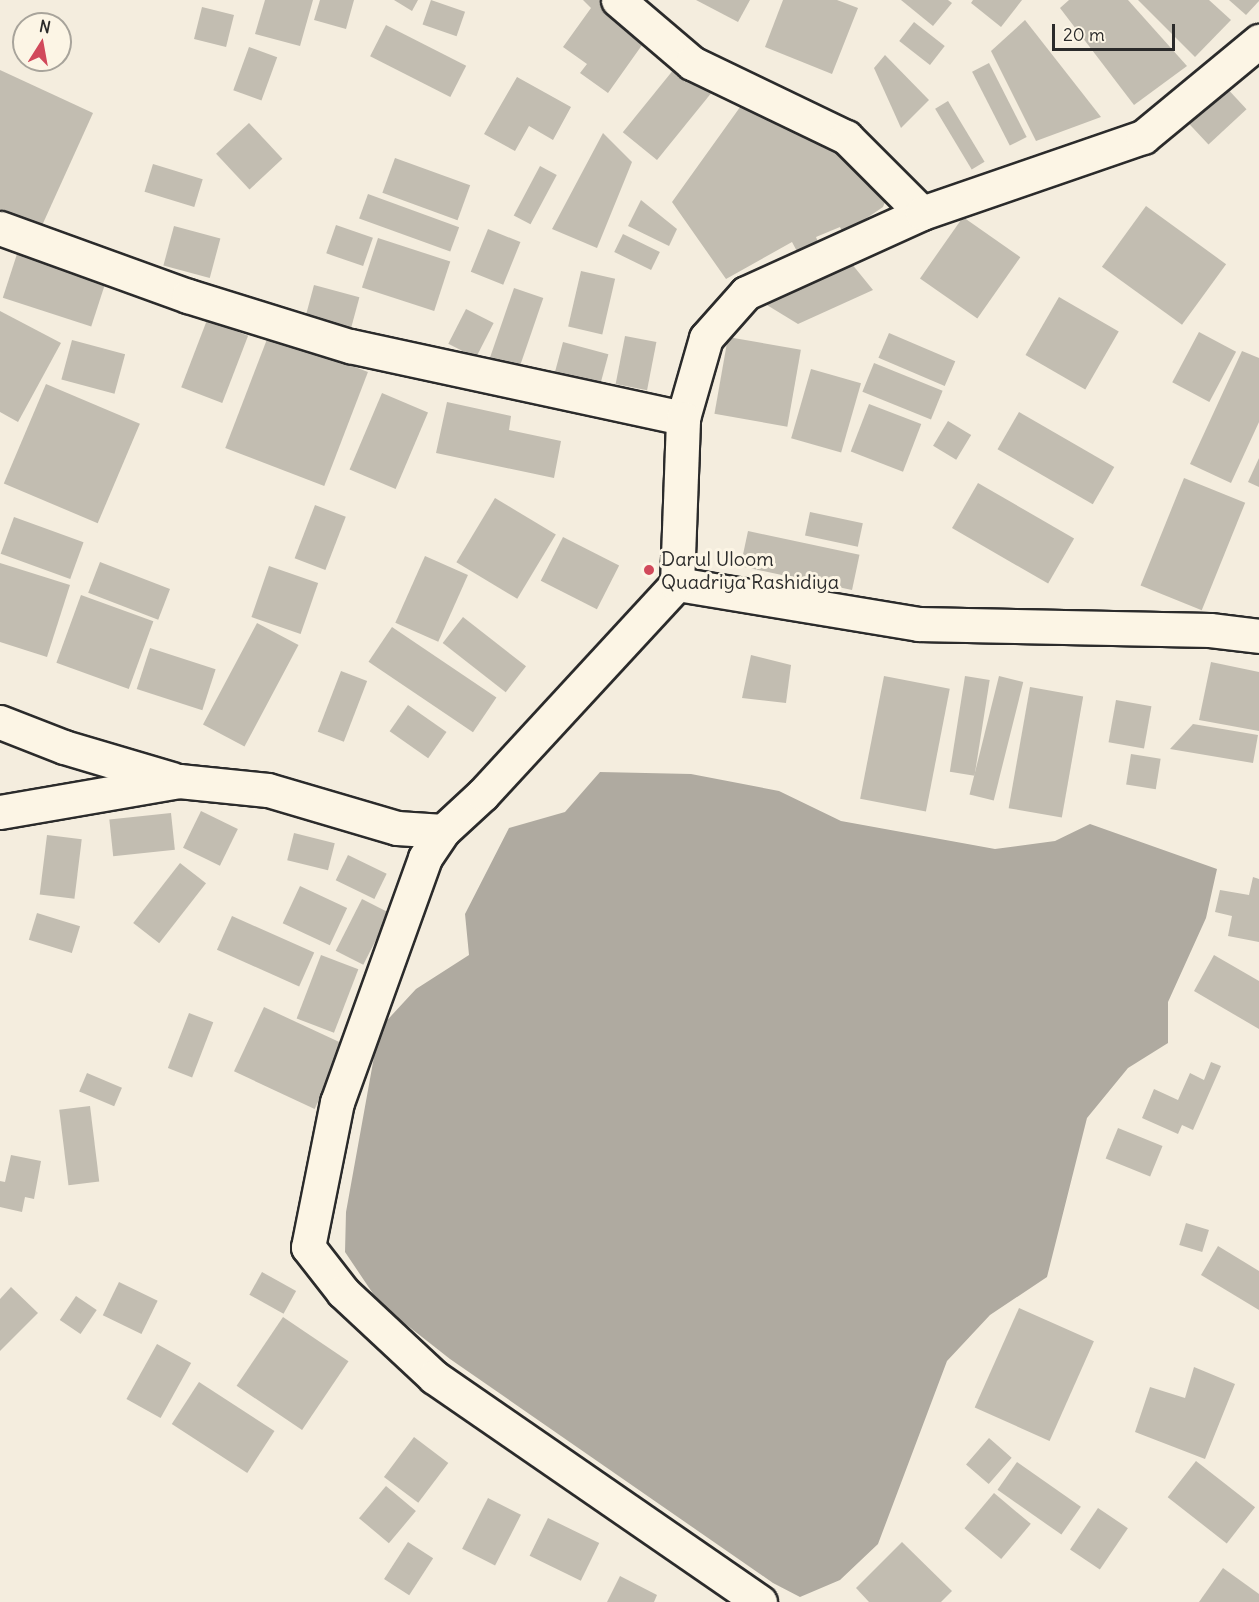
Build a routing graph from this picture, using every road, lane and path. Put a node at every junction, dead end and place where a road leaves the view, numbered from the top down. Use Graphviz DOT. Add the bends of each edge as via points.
graph roads {
  1 [pos="618,0"];
  2 [pos="1259,41"];
  3 [pos="922,213"];
  4 [pos="0,228"];
  5 [pos="683,418"];
  6 [pos="677,584"];
  7 [pos="1259,636"];
  8 [pos="0,722"];
  9 [pos="179,781"];
  10 [pos="0,812"];
  11 [pos="443,831"];
  12 [pos="760,1602"];
  1 -- 3 [label="street" via="692,63 846,137"];
  2 -- 3 [label="street" via="1143,137"];
  3 -- 5 [label="street" via="746,293 706,338"];
  4 -- 5 [label="street" via="188,296 350,346"];
  5 -- 6 [label="street"];
  6 -- 7 [label="street" via="918,624 1210,630"];
  6 -- 11 [label="street" via="483,794"];
  8 -- 9 [label="street" via="64,747"];
  9 -- 10 [label="street"];
  9 -- 11 [label="street" via="268,790 397,828"];
  11 -- 12 [label="street" via="425,858 337,1102 308,1247 343,1292 434,1377"];
}
